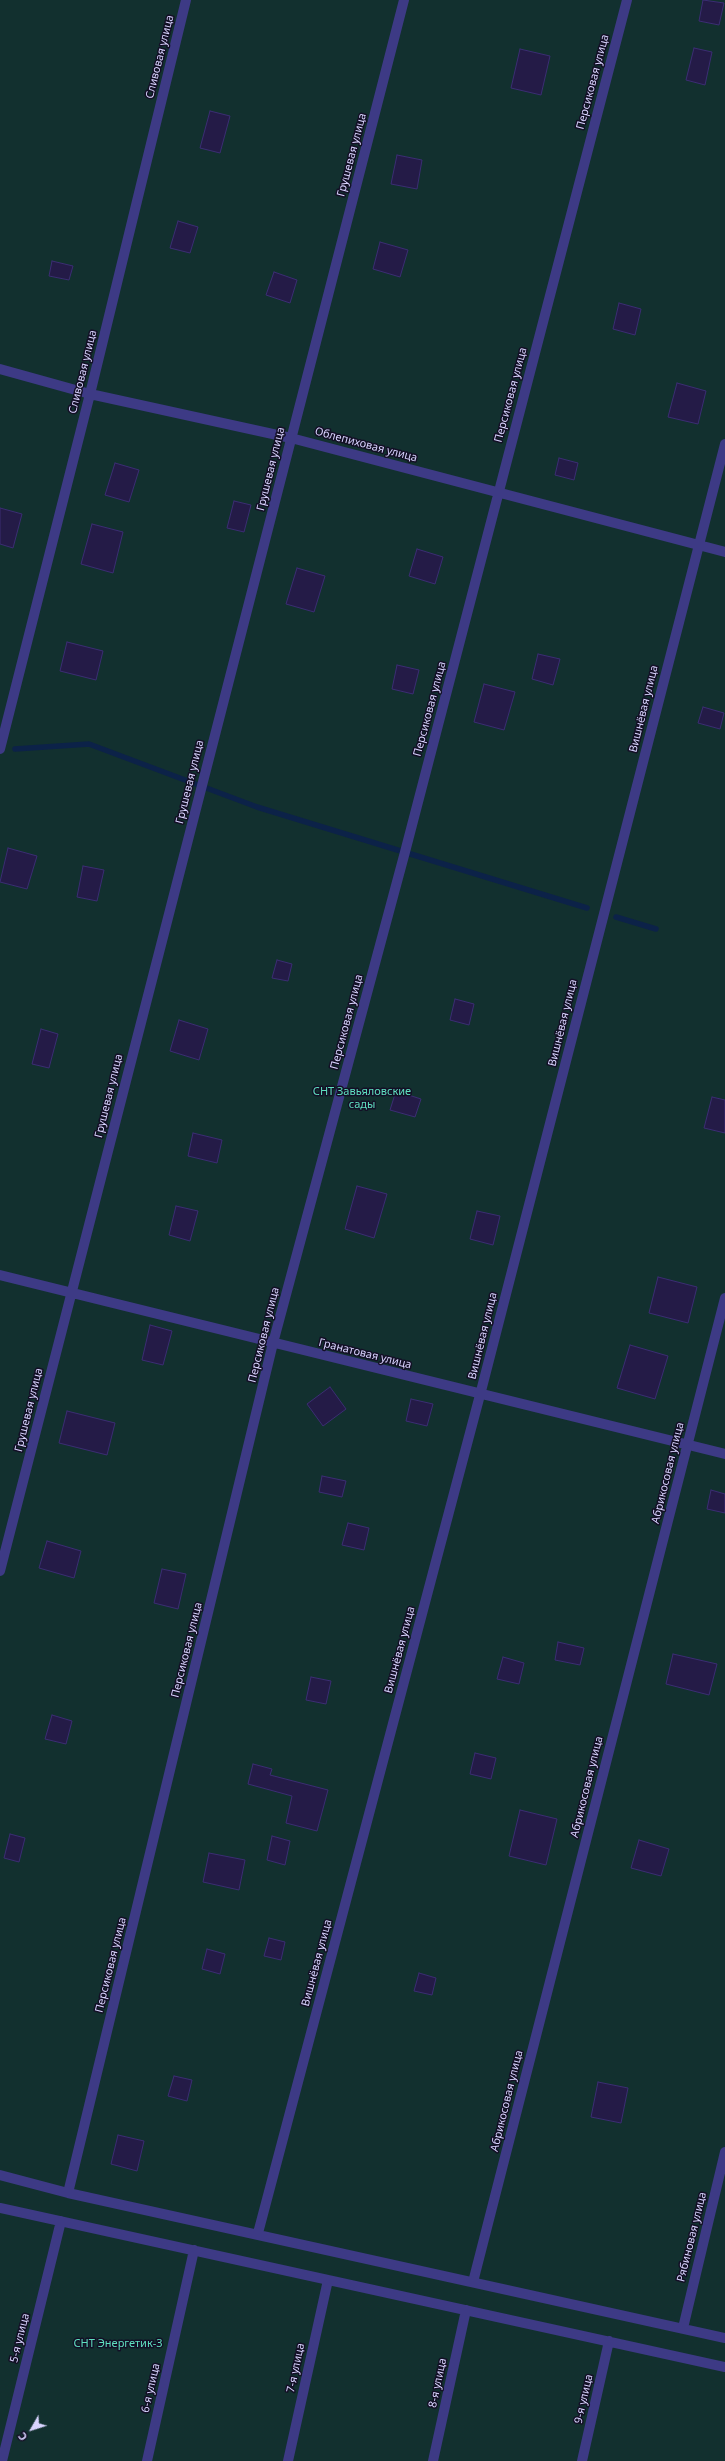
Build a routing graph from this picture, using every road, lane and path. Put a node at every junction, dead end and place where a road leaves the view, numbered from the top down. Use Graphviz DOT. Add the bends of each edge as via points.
graph roads {
  1 [pos="186,0"];
  2 [pos="404,0"];
  3 [pos="627,0"];
  4 [pos="0,369"];
  5 [pos="90,394"];
  6 [pos="291,438"];
  7 [pos="725,444"];
  8 [pos="499,492"];
  9 [pos="699,544"];
  10 [pos="725,552"];
  11 [pos="0,749"];
  12 [pos="0,1275"];
  13 [pos="71,1293"];
  14 [pos="725,1298"];
  15 [pos="273,1343"];
  16 [pos="480,1395"];
  17 [pos="687,1445"];
  18 [pos="725,1454"];
  19 [pos="0,1571"];
  20 [pos="725,2152"];
  21 [pos="0,2175"];
  22 [pos="68,2193"];
  23 [pos="0,2208"];
  24 [pos="61,2221"];
  25 [pos="258,2233"];
  26 [pos="194,2250"];
  27 [pos="328,2280"];
  28 [pos="473,2282"];
  29 [pos="466,2310"];
  30 [pos="683,2328"];
  31 [pos="725,2338"];
  32 [pos="609,2341"];
  33 [pos="725,2367"];
  34 [pos="2,2461"];
  35 [pos="147,2461"];
  36 [pos="288,2461"];
  37 [pos="433,2461"];
  38 [pos="582,2461"];
  1 -- 5 [label="street, Сливовая улица"];
  2 -- 6 [label="street, Грушевая улица"];
  3 -- 8 [label="street, Персиковая улица"];
  4 -- 5 [label="street, Облепиховая улица"];
  5 -- 6 [label="street, Облепиховая улица"];
  5 -- 11 [label="street, Сливовая улица"];
  6 -- 8 [label="street, Облепиховая улица"];
  6 -- 13 [label="street, Грушевая улица"];
  7 -- 9 [label="street, Вишнёвая улица"];
  8 -- 9 [label="street, Облепиховая улица"];
  8 -- 15 [label="street, Персиковая улица"];
  9 -- 10 [label="street, Облепиховая улица"];
  9 -- 16 [label="street, Вишнёвая улица"];
  12 -- 13 [label="street, Гранатовая улица"];
  13 -- 15 [label="street, Гранатовая улица"];
  13 -- 19 [label="street, Грушевая улица"];
  14 -- 17 [label="street, Абрикосовая улица"];
  15 -- 16 [label="street, Гранатовая улица"];
  15 -- 22 [label="street, Персиковая улица"];
  16 -- 17 [label="street, Гранатовая улица"];
  16 -- 25 [label="street, Вишнёвая улица"];
  17 -- 18 [label="street, Гранатовая улица"];
  17 -- 28 [label="street, Абрикосовая улица"];
  20 -- 30 [label="street, Рябиновая улица"];
  21 -- 22 [label="street"];
  22 -- 25 [label="street"];
  23 -- 24 [label="street"];
  24 -- 26 [label="street"];
  24 -- 34 [label="street, 5-я улица"];
  25 -- 28 [label="street"];
  26 -- 27 [label="street"];
  26 -- 35 [label="street, 6-я улица"];
  27 -- 29 [label="street"];
  27 -- 36 [label="street, 7-я улица"];
  28 -- 30 [label="street"];
  29 -- 32 [label="street"];
  29 -- 37 [label="street, 8-я улица"];
  30 -- 31 [label="street"];
  32 -- 33 [label="street"];
  32 -- 38 [label="street, 9-я улица"];
}
